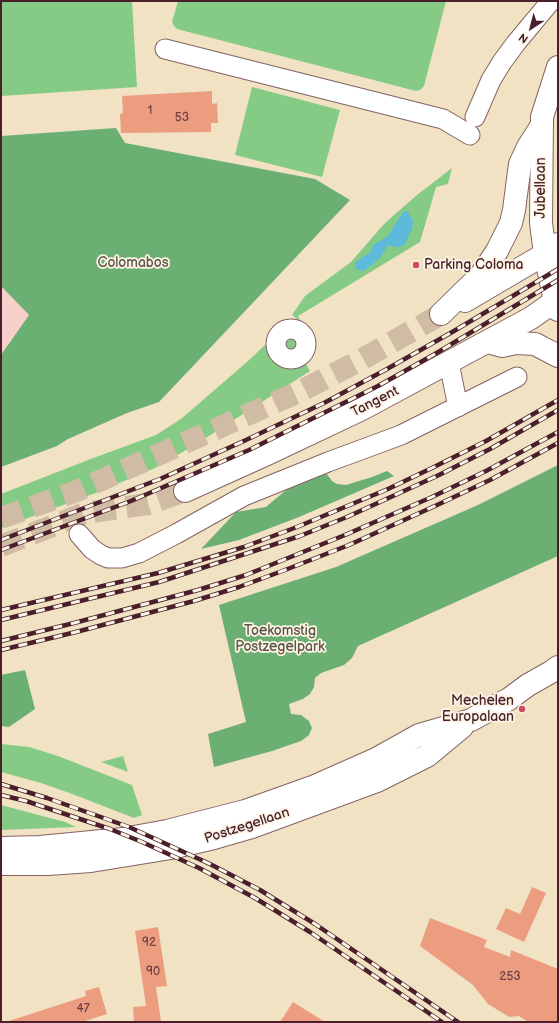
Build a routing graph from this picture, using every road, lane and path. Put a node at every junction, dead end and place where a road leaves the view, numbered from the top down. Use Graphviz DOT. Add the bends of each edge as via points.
graph roads {
  1 [pos="551,1"];
  2 [pos="165,48"];
  3 [pos="558,67"];
  4 [pos="542,121"];
  5 [pos="558,168"];
  6 [pos="551,249"];
  7 [pos="557,303"];
  8 [pos="488,342"];
  9 [pos="558,356"];
  10 [pos="450,363"];
  11 [pos="517,377"];
  12 [pos="458,407"];
  13 [pos="185,491"];
  14 [pos="78,534"];
  15 [pos="558,667"];
  16 [pos="471,720"];
  17 [pos="1,848"];
  18 [pos="1,864"];
  1 -- 2 [label="lane" via="502,62 491,80 473,126"];
  3 -- 4 [label="main road, Jubellaan"];
  4 -- 5 [label="main road" via="553,161"];
  4 -- 6 [label="main road, Jubellaan" via="541,227"];
  4 -- 6 [label="main road" via="520,164 511,223 497,251 481,275 439,315 481,293"];
  6 -- 7 [label="main road, Jubellaan"];
  7 -- 8 [label="main road, Tangent"];
  8 -- 9 [label="main road" via="502,346 516,343 535,344"];
  8 -- 10 [label="main road, Tangent"];
  10 -- 12 [label="lane"];
  10 -- 13 [label="main road, Tangent" via="362,409"];
  11 -- 12 [label="lane"];
  12 -- 14 [label="lane" via="401,435 244,496 159,543 128,556 116,558 100,555"];
  15 -- 16 [label="main road, Postzegellaan"];
  16 -- 17 [label="main road, Postzegellaan" via="419,735 315,786 245,811 167,831 123,839"];
  16 -- 18 [label="main road, Postzegellaan" via="427,756 378,781 246,829 171,848 91,861"];
}
